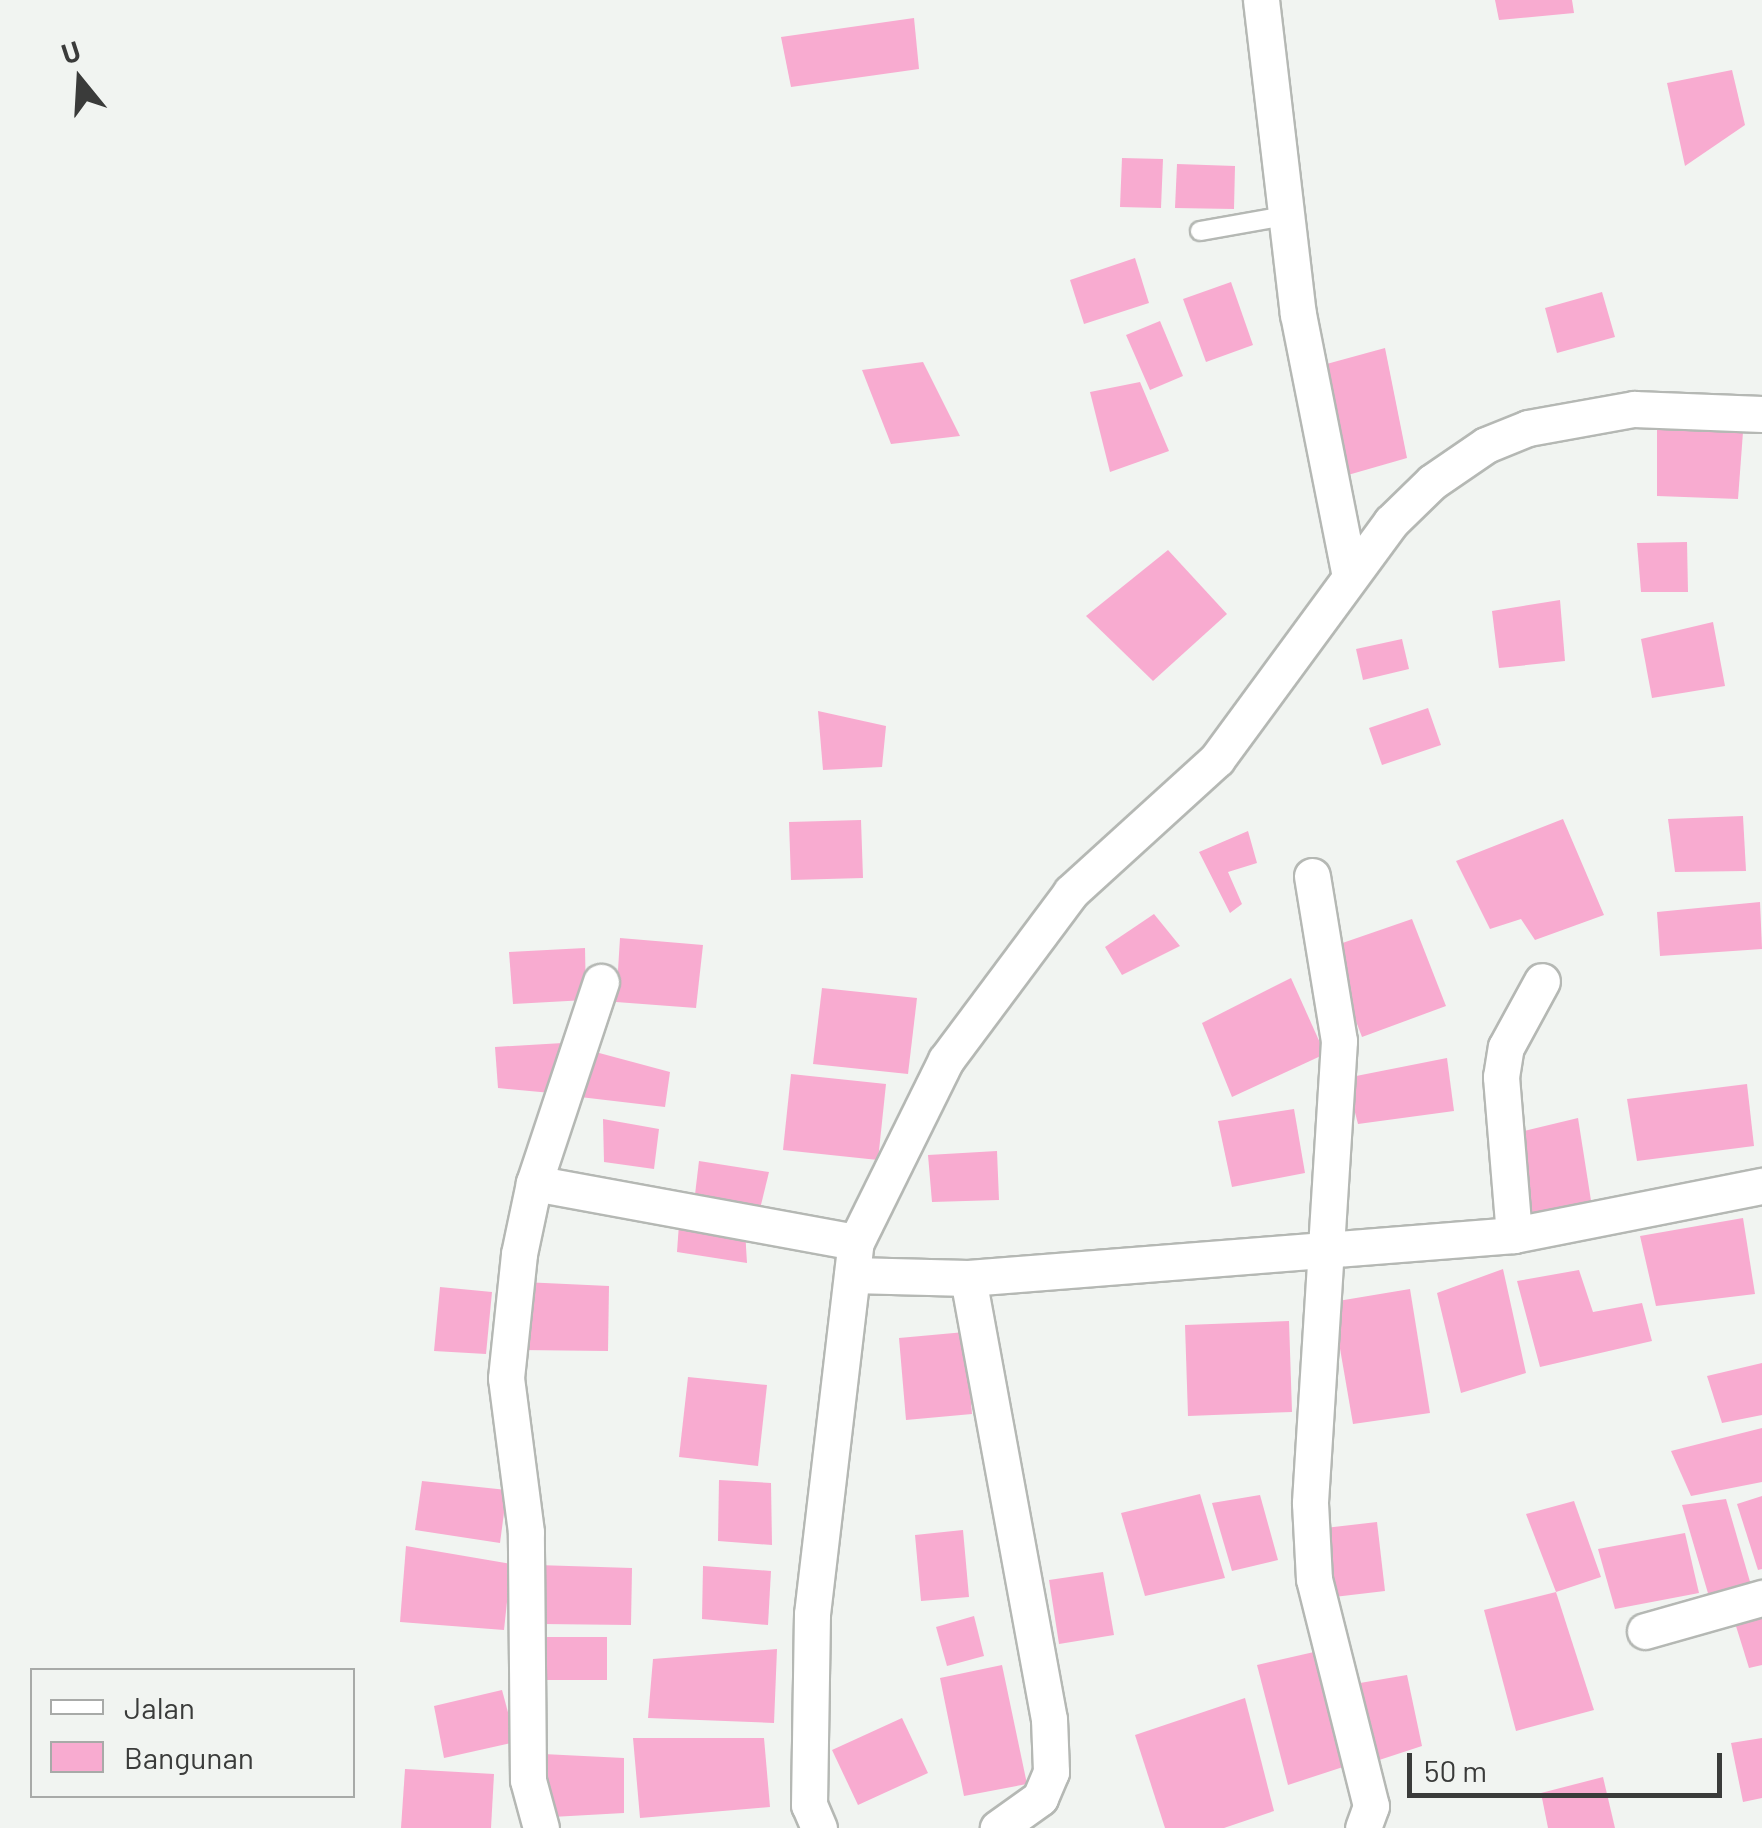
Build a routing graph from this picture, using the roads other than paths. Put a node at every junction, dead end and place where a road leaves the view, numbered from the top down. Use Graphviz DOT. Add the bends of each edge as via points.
graph roads {
  1 [pos="1261,0"];
  2 [pos="1284,216"];
  3 [pos="1200,231"];
  4 [pos="1762,414"];
  5 [pos="1350,576"];
  6 [pos="1312,876"];
  7 [pos="1542,981"];
  8 [pos="601,982"];
  9 [pos="534,1183"];
  10 [pos="1762,1186"];
  11 [pos="1514,1235"];
  12 [pos="1327,1252"];
  13 [pos="854,1259"];
  14 [pos="968,1278"];
  15 [pos="1762,1598"];
  16 [pos="1644,1631"];
  17 [pos="541,1828"];
  18 [pos="819,1828"];
  19 [pos="998,1828"];
  20 [pos="1362,1828"];
  1 -- 2 [label="street"];
  2 -- 3 [label="lane"];
  2 -- 5 [label="street"];
  4 -- 5 [label="street" via="1634,409 1528,428 1486,445 1432,482"];
  5 -- 13 [label="street" via="1217,759 1071,892 998,988 946,1060"];
  6 -- 12 [label="street" via="1339,1041"];
  7 -- 11 [label="street" via="1506,1047 1501,1077"];
  8 -- 9 [label="street"];
  9 -- 13 [label="street"];
  9 -- 17 [label="street" via="506,1378 526,1532 528,1780"];
  10 -- 11 [label="street"];
  11 -- 12 [label="street"];
  12 -- 14 [label="street"];
  12 -- 20 [label="street" via="1310,1503 1314,1580 1372,1806"];
  13 -- 14 [label="street"];
  13 -- 18 [label="street" via="810,1646 810,1805"];
  14 -- 19 [label="street" via="1049,1719 1051,1772 1040,1798"];
  15 -- 16 [label="street"];
}
